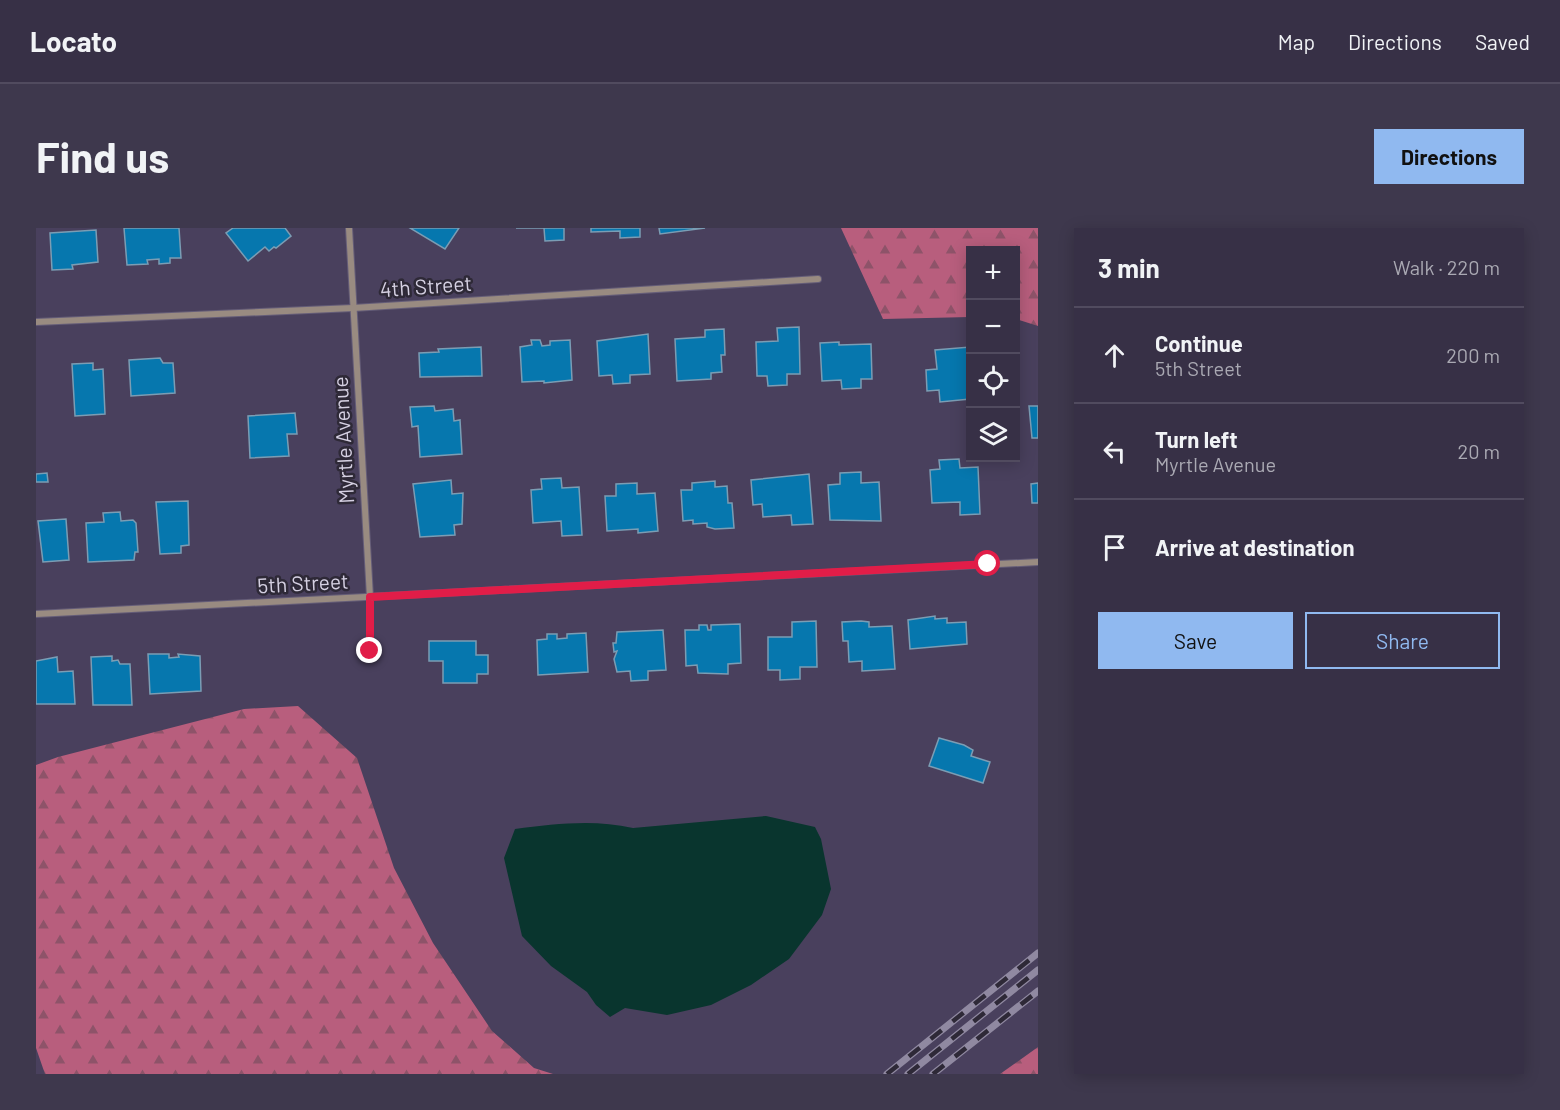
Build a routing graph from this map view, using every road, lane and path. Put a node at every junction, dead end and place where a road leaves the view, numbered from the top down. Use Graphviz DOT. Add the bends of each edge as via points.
graph roads {
  1 [pos="349,228"];
  2 [pos="818,279"];
  3 [pos="353,308"];
  4 [pos="36,322"];
  5 [pos="1038,562"];
  6 [pos="370,597"];
  7 [pos="36,614"];
  8 [pos="370,651"];
  1 -- 3 [label="street, Myrtle Avenue"];
  2 -- 3 [label="street, 4th Street"];
  3 -- 4 [label="street, 4th Street"];
  3 -- 6 [label="street, Myrtle Avenue"];
  5 -- 6 [label="street, 5th Street"];
  6 -- 7 [label="street, 5th Street"];
  6 -- 8 [label="street, Myrtle Avenue"];
}
